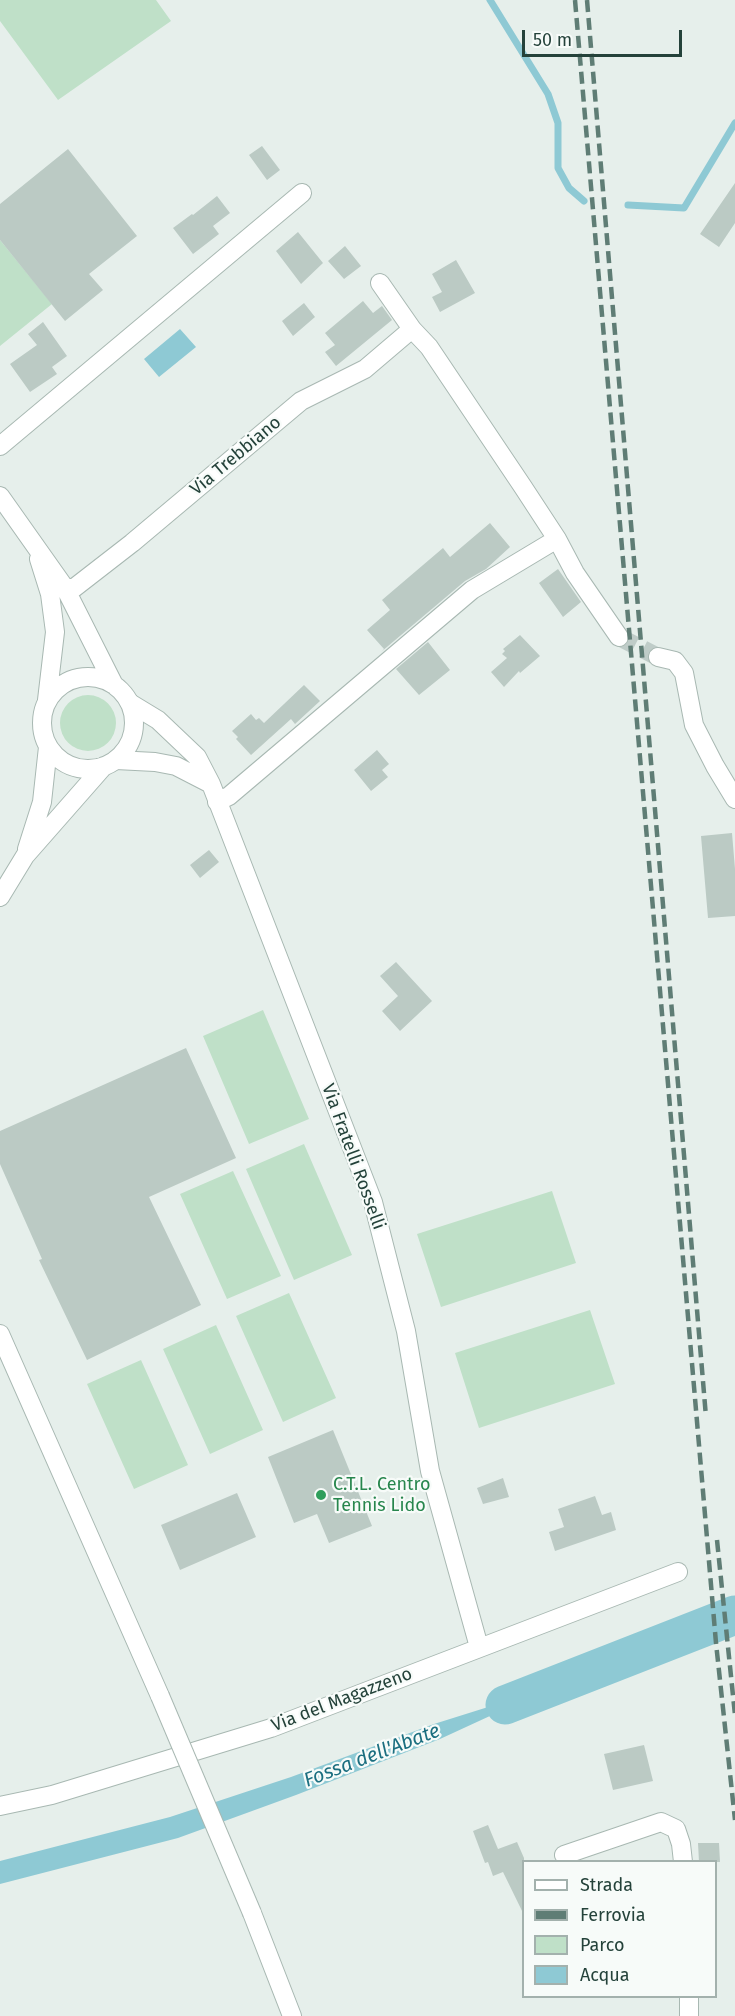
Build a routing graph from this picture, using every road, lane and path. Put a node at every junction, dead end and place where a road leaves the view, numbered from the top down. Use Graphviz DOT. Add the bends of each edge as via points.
graph roads {
  1 [pos="302,193"];
  2 [pos="380,283"];
  3 [pos="412,329"];
  4 [pos="0,446"];
  5 [pos="0,496"];
  6 [pos="557,539"];
  7 [pos="34,546"];
  8 [pos="65,588"];
  9 [pos="619,637"];
  10 [pos="658,657"];
  11 [pos="114,685"];
  12 [pos="47,702"];
  13 [pos="130,703"];
  14 [pos="48,747"];
  15 [pos="110,763"];
  16 [pos="211,784"];
  17 [pos="735,799"];
  18 [pos="218,802"];
  19 [pos="25,856"];
  20 [pos="0,897"];
  21 [pos="0,1334"];
  22 [pos="678,1572"];
  23 [pos="479,1647"];
  24 [pos="0,1806"];
  25 [pos="564,1855"];
  26 [pos="683,1860"];
  27 [pos="689,1998"];
  28 [pos="292,2016"];
  29 [pos="689,2016"];
  1 -- 4 [label="street"];
  2 -- 3 [label="street"];
  3 -- 6 [label="street" via="429,347"];
  3 -- 8 [label="street, Via Trebbiano" via="365,369 301,401 132,543 75,588"];
  5 -- 7 [label="street"];
  6 -- 9 [label="street"];
  6 -- 18 [label="street" via="472,590"];
  7 -- 8 [label="street"];
  7 -- 12 [label="street" via="50,594 55,632"];
  8 -- 11 [label="street"];
  10 -- 17 [label="street" via="675,661 684,673 694,725"];
  11 -- 12 [label="street" via="100,678 69,680"];
  11 -- 13 [label="street"];
  12 -- 14 [label="street" via="42,733"];
  13 -- 15 [label="street" via="133,734 125,752"];
  13 -- 16 [label="street, Via Fratelli Rosselli" via="158,720 197,757"];
  14 -- 15 [label="street" via="73,767 88,769"];
  14 -- 19 [label="street" via="42,802"];
  15 -- 16 [label="street" via="155,762 176,766"];
  15 -- 19 [label="street"];
  16 -- 18 [label="street, Via Fratelli Rosselli"];
  18 -- 23 [label="street, Via Fratelli Rosselli" via="373,1202 406,1332 430,1471"];
  19 -- 20 [label="street"];
  21 -- 28 [label="street, bridge" via="160,1696"];
  22 -- 23 [label="street, Via del Magazzeno"];
  23 -- 24 [label="street, Via del Magazzeno" via="271,1728 52,1796"];
  25 -- 26 [label="street" via="661,1822 676,1829"];
  27 -- 29 [label="street"];
}
